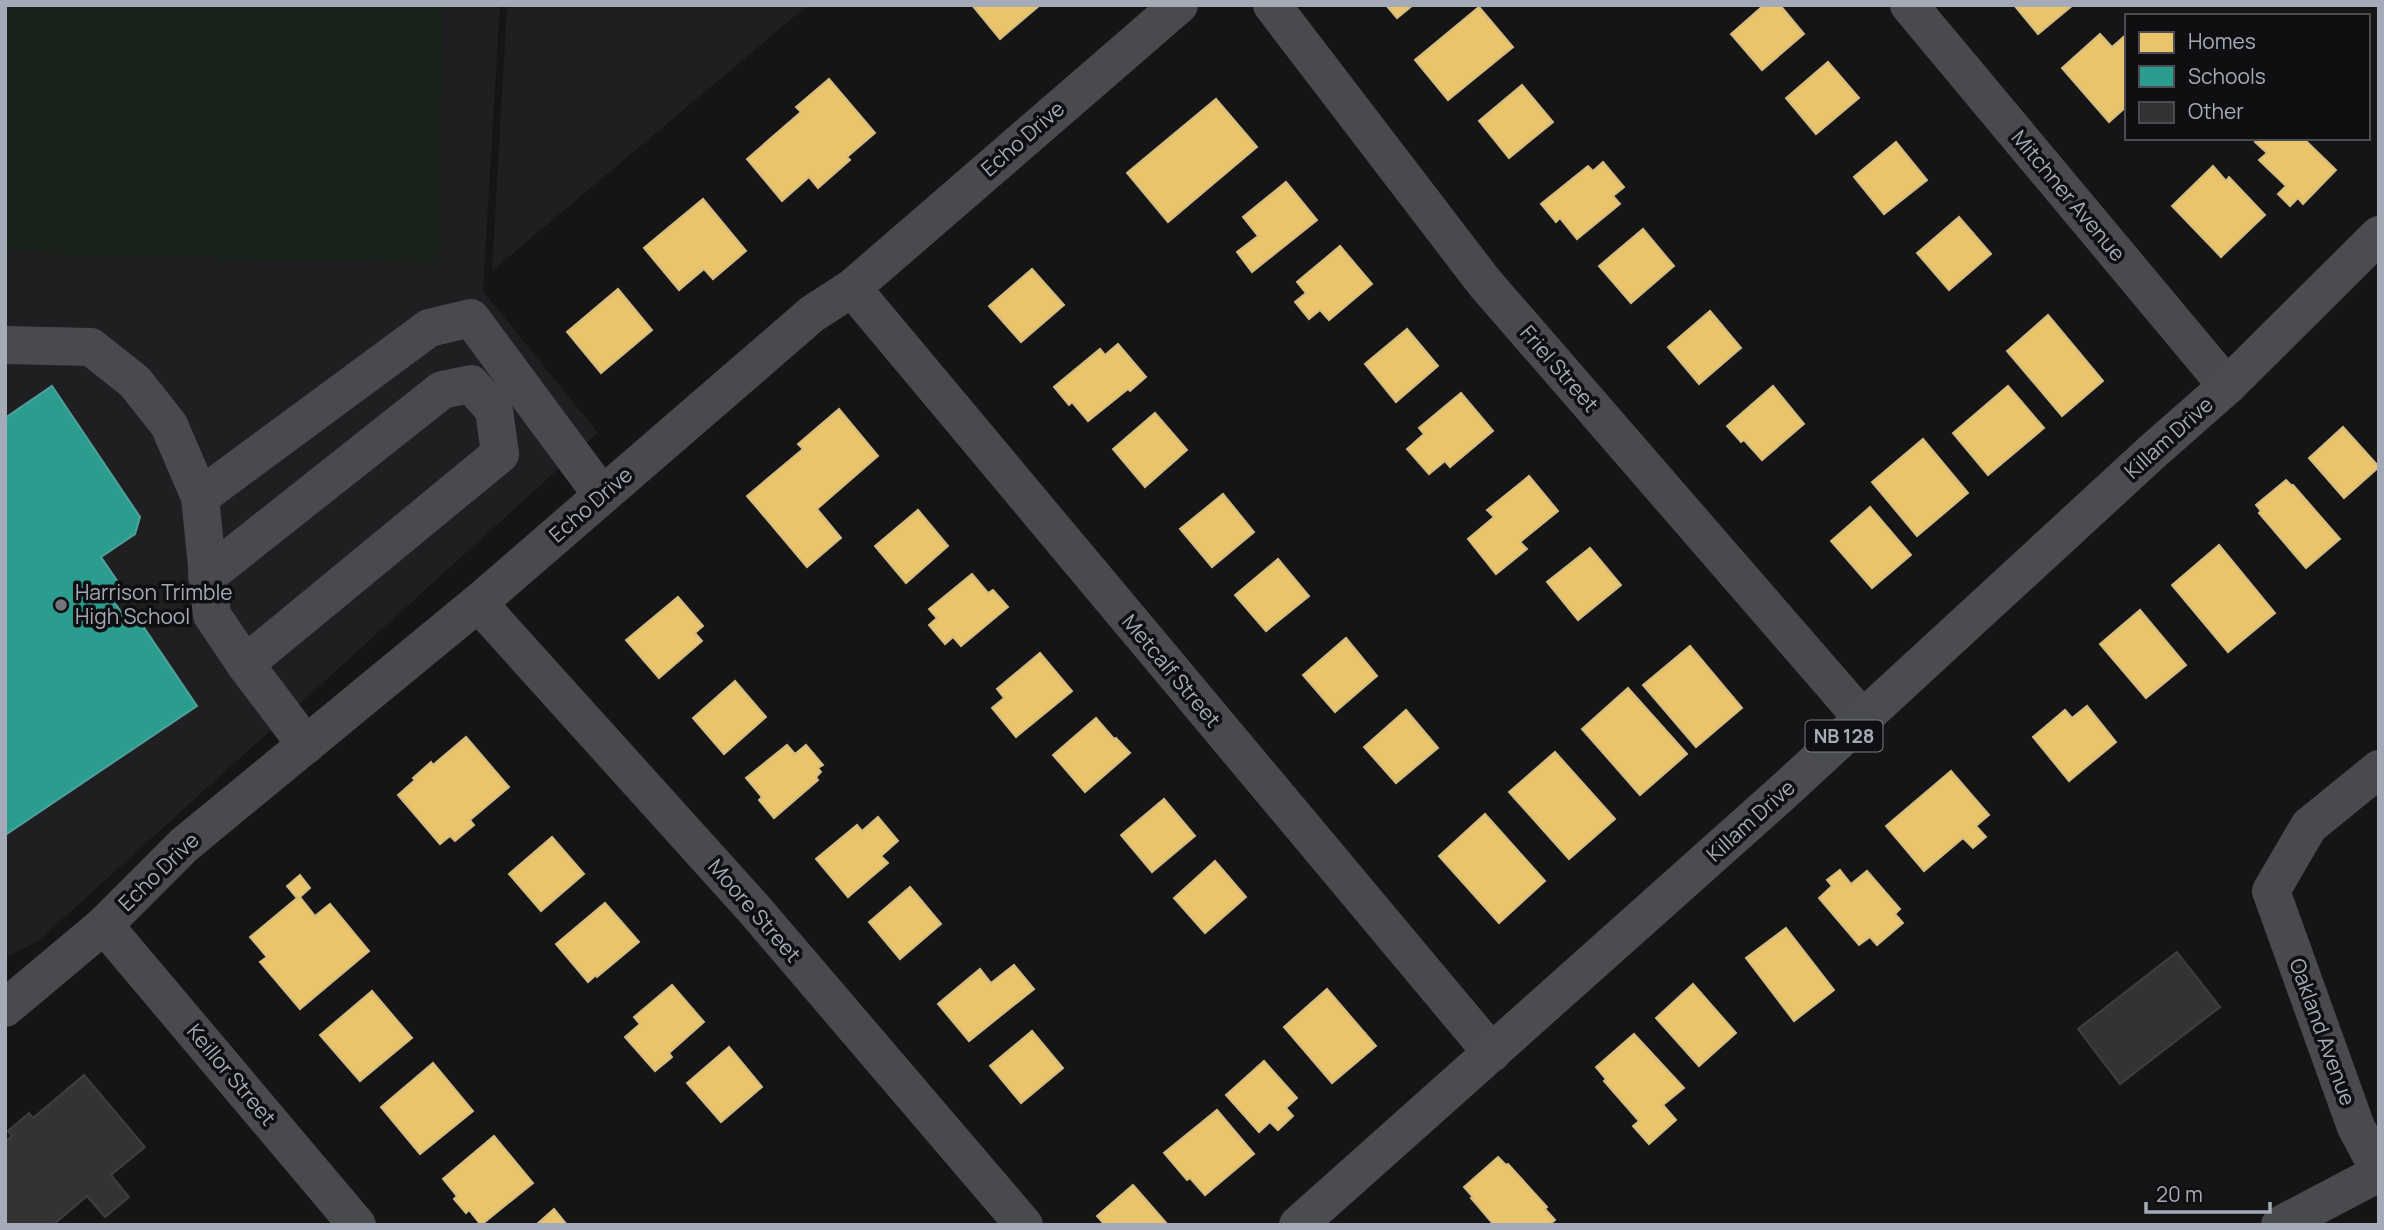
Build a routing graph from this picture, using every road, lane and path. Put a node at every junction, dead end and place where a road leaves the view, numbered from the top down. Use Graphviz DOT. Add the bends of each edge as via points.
graph roads {
  1 [pos="1179,5"];
  2 [pos="1272,5"];
  3 [pos="1909,5"];
  4 [pos="2379,235"];
  5 [pos="852,288"];
  6 [pos="5,345"];
  7 [pos="2227,386"];
  8 [pos="602,495"];
  9 [pos="200,497"];
  10 [pos="207,576"];
  11 [pos="478,603"];
  12 [pos="245,664"];
  13 [pos="1863,719"];
  14 [pos="306,745"];
  15 [pos="2379,769"];
  16 [pos="104,925"];
  17 [pos="5,1008"];
  18 [pos="1492,1053"];
  19 [pos="2379,1172"];
  20 [pos="357,1225"];
  21 [pos="1024,1225"];
  22 [pos="1298,1225"];
  23 [pos="2280,1225"];
  1 -- 5 [label="street, Echo Drive"];
  2 -- 13 [label="street, Friel Street" via="1484,282"];
  3 -- 7 [label="street, Mitchner Avenue"];
  4 -- 7 [label="main road, Killam Drive / NB 128"];
  5 -- 8 [label="street, Echo Drive" via="802,323"];
  5 -- 18 [label="street, Metcalf Street"];
  6 -- 9 [label="street" via="91,347 135,382 169,425"];
  7 -- 13 [label="main road, Killam Drive / NB 128"];
  8 -- 9 [label="street" via="471,318 429,328"];
  8 -- 11 [label="street, Echo Drive"];
  9 -- 10 [label="street"];
  10 -- 12 [label="street" via="212,615"];
  10 -- 12 [label="street" via="442,390 471,384 494,411 500,454"];
  11 -- 14 [label="street, Echo Drive"];
  11 -- 21 [label="street, Moore Street" via="754,909"];
  12 -- 14 [label="street"];
  13 -- 18 [label="main road, Killam Drive / NB 128"];
  14 -- 16 [label="street, Echo Drive" via="184,845"];
  15 -- 19 [label="street, Oakland Avenue" via="2309,826 2271,891 2356,1127"];
  16 -- 17 [label="street, Echo Drive"];
  16 -- 20 [label="street, Keillor Street"];
  18 -- 22 [label="main road, Killam Drive / NB 128"];
  19 -- 23 [label="street"];
}
